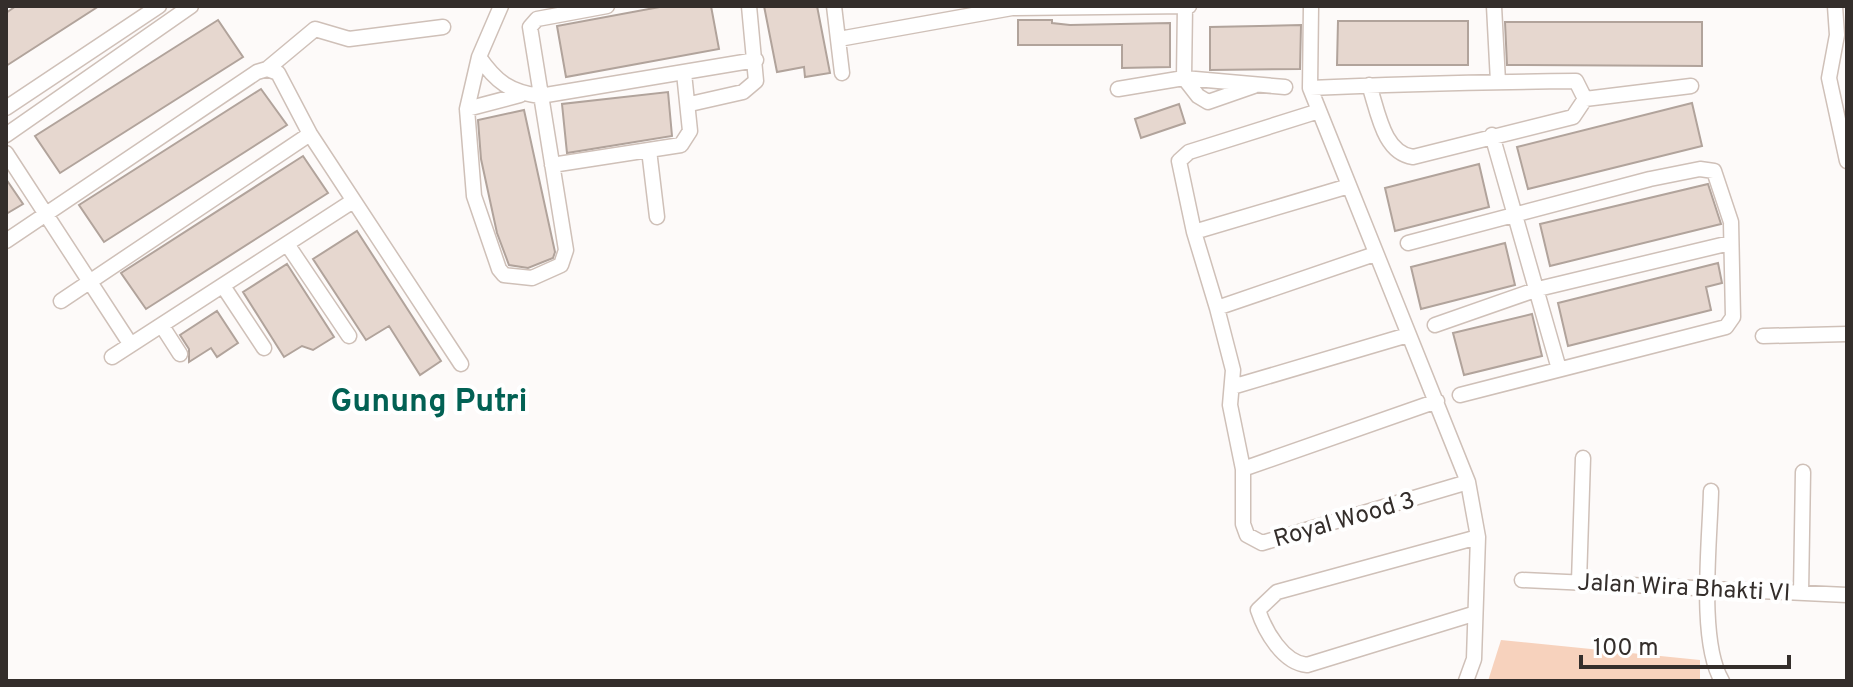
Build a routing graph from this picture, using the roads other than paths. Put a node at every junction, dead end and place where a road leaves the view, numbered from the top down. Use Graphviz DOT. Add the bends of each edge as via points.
graph roads {
  1 [pos="159,6"];
  2 [pos="191,6"];
  3 [pos="501,6"];
  4 [pos="607,6"];
  5 [pos="749,6"];
  6 [pos="834,6"];
  7 [pos="1187,6"];
  8 [pos="1311,6"];
  9 [pos="1494,6"];
  10 [pos="1835,6"];
  11 [pos="1012,7"];
  12 [pos="443,27"];
  13 [pos="839,39"];
  14 [pos="1840,48"];
  15 [pos="479,57"];
  16 [pos="756,60"];
  17 [pos="267,69"];
  18 [pos="684,73"];
  19 [pos="842,73"];
  20 [pos="1184,78"];
  21 [pos="1498,82"];
  22 [pos="1259,85"];
  23 [pos="1369,85"];
  24 [pos="1691,86"];
  25 [pos="1285,87"];
  26 [pos="1310,88"];
  27 [pos="1118,89"];
  28 [pos="532,95"];
  29 [pos="1585,99"];
  30 [pos="690,104"];
  31 [pos="6,108"];
  32 [pos="467,109"];
  33 [pos="1319,111"];
  34 [pos="310,134"];
  35 [pos="6,135"];
  36 [pos="1492,135"];
  37 [pos="649,150"];
  38 [pos="6,153"];
  39 [pos="1847,161"];
  40 [pos="552,165"];
  41 [pos="1349,186"];
  42 [pos="353,201"];
  43 [pos="46,214"];
  44 [pos="1516,215"];
  45 [pos="657,217"];
  46 [pos="1194,232"];
  47 [pos="6,241"];
  48 [pos="1408,243"];
  49 [pos="1730,243"];
  50 [pos="287,244"];
  51 [pos="1375,254"];
  52 [pos="90,282"];
  53 [pos="223,286"];
  54 [pos="1538,289"];
  55 [pos="61,301"];
  56 [pos="1217,308"];
  57 [pos="1435,325"];
  58 [pos="162,326"];
  59 [pos="1847,334"];
  60 [pos="1408,335"];
  61 [pos="349,336"];
  62 [pos="1763,336"];
  63 [pos="131,345"];
  64 [pos="264,348"];
  65 [pos="180,354"];
  66 [pos="112,357"];
  67 [pos="461,364"];
  68 [pos="1559,369"];
  69 [pos="1232,387"];
  70 [pos="1460,395"];
  71 [pos="1437,401"];
  72 [pos="1583,458"];
  73 [pos="1243,469"];
  74 [pos="1803,472"];
  75 [pos="1468,482"];
  76 [pos="1711,491"];
  77 [pos="1478,537"];
  78 [pos="1522,580"];
  79 [pos="1579,582"];
  80 [pos="1708,587"];
  81 [pos="1801,593"];
  82 [pos="1847,595"];
  83 [pos="1473,614"];
  84 [pos="1466,681"];
  85 [pos="1722,681"];
  1 -- 31 [label="street"];
  2 -- 35 [label="street"];
  3 -- 15 [label="street"];
  4 -- 28 [label="street" via="537,19 531,25"];
  5 -- 16 [label="street"];
  6 -- 13 [label="street"];
  7 -- 11 [label="street"];
  7 -- 20 [label="street"];
  8 -- 26 [label="street"];
  9 -- 21 [label="street"];
  10 -- 14 [label="street"];
  11 -- 13 [label="street"];
  12 -- 17 [label="street" via="349,39 315,29"];
  13 -- 19 [label="street"];
  14 -- 39 [label="street" via="1829,78"];
  15 -- 28 [label="street" via="502,84"];
  15 -- 32 [label="street"];
  16 -- 18 [label="street"];
  16 -- 30 [label="street" via="756,81 748,90"];
  17 -- 34 [label="street" via="278,73"];
  17 -- 43 [label="street"];
  18 -- 28 [label="street"];
  18 -- 30 [label="street"];
  20 -- 22 [label="street"];
  20 -- 22 [label="street" via="1208,102"];
  20 -- 27 [label="street"];
  21 -- 23 [label="street"];
  21 -- 29 [label="street" via="1576,81"];
  22 -- 25 [label="street"];
  23 -- 26 [label="street"];
  23 -- 36 [label="street" via="1392,147 1402,156"];
  24 -- 29 [label="street"];
  26 -- 33 [label="street"];
  28 -- 32 [label="street"];
  28 -- 40 [label="street"];
  29 -- 36 [label="street" via="1573,117"];
  30 -- 37 [label="street" via="686,140"];
  32 -- 40 [label="street" via="474,196 504,275 532,278 561,265 566,250"];
  33 -- 41 [label="street"];
  33 -- 46 [label="street" via="1184,155 1178,165"];
  34 -- 42 [label="street"];
  34 -- 52 [label="street"];
  36 -- 44 [label="street"];
  37 -- 40 [label="street"];
  37 -- 45 [label="street"];
  38 -- 43 [label="street"];
  41 -- 46 [label="street"];
  41 -- 51 [label="street"];
  42 -- 50 [label="street"];
  42 -- 67 [label="street"];
  43 -- 47 [label="street"];
  43 -- 52 [label="street"];
  44 -- 48 [label="street"];
  44 -- 49 [label="street" via="1700,169 1714,171 1731,222"];
  44 -- 54 [label="street"];
  46 -- 56 [label="street"];
  49 -- 54 [label="street"];
  49 -- 68 [label="street" via="1733,317 1726,327"];
  50 -- 53 [label="street"];
  50 -- 61 [label="street"];
  51 -- 56 [label="street"];
  51 -- 60 [label="street"];
  52 -- 55 [label="street"];
  52 -- 63 [label="street"];
  53 -- 58 [label="street"];
  53 -- 64 [label="street"];
  54 -- 57 [label="street"];
  54 -- 68 [label="street"];
  56 -- 69 [label="street" via="1233,370"];
  58 -- 63 [label="street"];
  58 -- 65 [label="street"];
  59 -- 62 [label="street"];
  60 -- 69 [label="street"];
  60 -- 71 [label="street"];
  63 -- 66 [label="street"];
  68 -- 70 [label="street"];
  69 -- 73 [label="street" via="1232,424"];
  71 -- 73 [label="street"];
  71 -- 75 [label="street"];
  72 -- 79 [label="street"];
  73 -- 75 [label="street, Royal Wood 3" via="1247,535 1262,543"];
  74 -- 81 [label="street"];
  75 -- 77 [label="street"];
  76 -- 80 [label="street"];
  77 -- 83 [label="street"];
  77 -- 83 [label="street" via="1277,592 1258,610 1265,629 1293,662 1307,665"];
  78 -- 79 [label="street, Jalan Wira Bhakti VI"];
  79 -- 80 [label="street, Jalan Wira Bhakti VI"];
  80 -- 81 [label="street, Jalan Wira Bhakti VI"];
  80 -- 85 [label="street" via="1711,663"];
  81 -- 82 [label="street, Jalan Wira Bhakti VI"];
  83 -- 84 [label="street" via="1474,659"];
}
